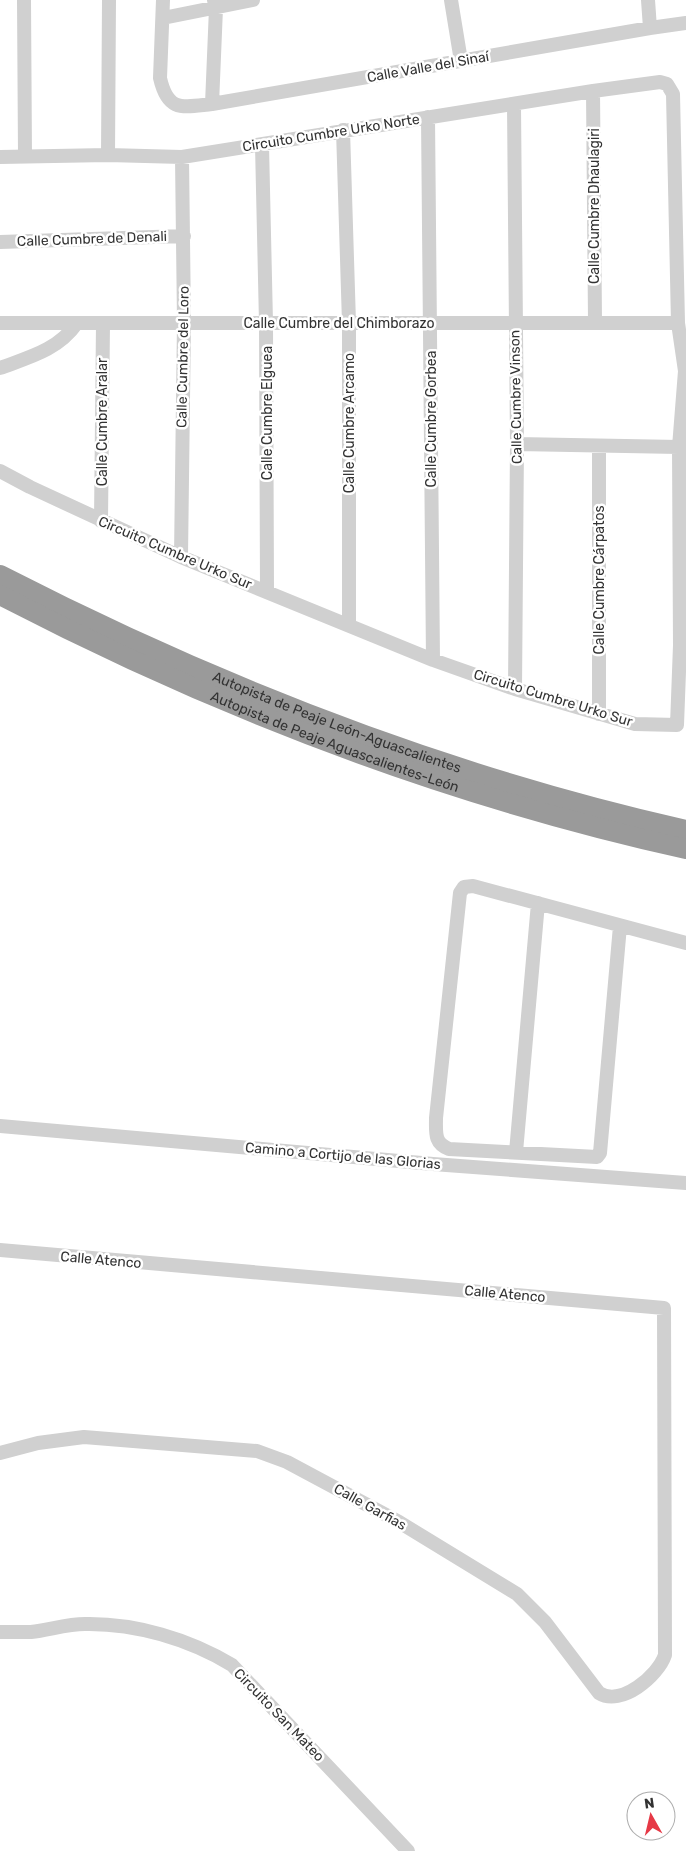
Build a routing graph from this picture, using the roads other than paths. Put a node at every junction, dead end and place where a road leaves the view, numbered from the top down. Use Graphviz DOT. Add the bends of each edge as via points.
graph roads {
  1 [pos="24,0"];
  2 [pos="109,0"];
  3 [pos="163,0"];
  4 [pos="253,0"];
  5 [pos="451,0"];
  6 [pos="648,0"];
  7 [pos="215,4"];
  8 [pos="162,18"];
  9 [pos="686,24"];
  10 [pos="650,28"];
  11 [pos="461,61"];
  12 [pos="660,82"];
  13 [pos="593,92"];
  14 [pos="212,104"];
  15 [pos="514,105"];
  16 [pos="428,117"];
  17 [pos="343,130"];
  18 [pos="262,144"];
  19 [pos="108,155"];
  20 [pos="25,156"];
  21 [pos="0,157"];
  22 [pos="182,157"];
  23 [pos="184,236"];
  24 [pos="0,242"];
  25 [pos="595,321"];
  26 [pos="184,322"];
  27 [pos="266,322"];
  28 [pos="678,322"];
  29 [pos="77,323"];
  30 [pos="103,323"];
  31 [pos="349,323"];
  32 [pos="516,323"];
  33 [pos="0,324"];
  34 [pos="431,324"];
  35 [pos="0,368"];
  36 [pos="686,371"];
  37 [pos="686,391"];
  38 [pos="517,444"];
  39 [pos="598,446"];
  40 [pos="679,446"];
  41 [pos="0,470"];
  42 [pos="101,521"];
  43 [pos="181,557"];
  44 [pos="0,575"];
  45 [pos="267,592"];
  46 [pos="0,595"];
  47 [pos="349,625"];
  48 [pos="433,660"];
  49 [pos="515,689"];
  50 [pos="599,714"];
  51 [pos="686,830"];
  52 [pos="686,848"];
  53 [pos="538,903"];
  54 [pos="620,926"];
  55 [pos="686,943"];
  56 [pos="0,1126"];
  57 [pos="516,1152"];
  58 [pos="686,1183"];
  59 [pos="0,1250"];
  60 [pos="0,1453"];
  61 [pos="0,1632"];
  62 [pos="665,1655"];
  63 [pos="408,1851"];
  1 -- 20 [label="street"];
  2 -- 19 [label="street"];
  3 -- 8 [label="street"];
  4 -- 7 [label="street"];
  5 -- 11 [label="street"];
  6 -- 10 [label="street"];
  7 -- 8 [label="street"];
  7 -- 14 [label="street"];
  8 -- 14 [label="street, Calle Valle del Sinaí" via="160,78 171,104 181,107"];
  9 -- 10 [label="street, Calle Valle del Sinaí"];
  10 -- 11 [label="street, Calle Valle del Sinaí"];
  11 -- 14 [label="street, Calle Valle del Sinaí"];
  12 -- 13 [label="street, Circuito Cumbre Urko Norte"];
  12 -- 28 [label="street, Circuito Cumbre Urko Sur" via="667,84 673,94"];
  13 -- 15 [label="street, Circuito Cumbre Urko Norte"];
  13 -- 25 [label="street, Calle Cumbre Dhaulagiri"];
  15 -- 16 [label="street, Circuito Cumbre Urko Norte"];
  15 -- 32 [label="street, Calle Cumbre Vinson"];
  16 -- 17 [label="street, Circuito Cumbre Urko Norte"];
  16 -- 34 [label="street, Calle Cumbre Gorbea"];
  17 -- 18 [label="street, Circuito Cumbre Urko Norte"];
  17 -- 31 [label="street, Calle Cumbre Arcamo"];
  18 -- 22 [label="street, Circuito Cumbre Urko Norte"];
  18 -- 27 [label="street, Calle Cumbre Elguea"];
  19 -- 20 [label="street, Circuito Cumbre Urko Norte"];
  19 -- 22 [label="street, Circuito Cumbre Urko Norte"];
  20 -- 21 [label="street, Circuito Cumbre Urko Norte"];
  22 -- 23 [label="street, Calle Cumbre del Loro"];
  23 -- 24 [label="street, Calle Cumbre de Denali"];
  23 -- 26 [label="street, Calle Cumbre del Loro"];
  25 -- 28 [label="street, Calle Cumbre del Chimborazo"];
  25 -- 32 [label="street, Calle Cumbre del Chimborazo"];
  26 -- 27 [label="street, Calle Cumbre del Chimborazo"];
  26 -- 30 [label="street, Calle Cumbre del Chimborazo"];
  26 -- 43 [label="street, Calle Cumbre del Loro"];
  27 -- 31 [label="street, Calle Cumbre del Chimborazo"];
  27 -- 45 [label="street, Calle Cumbre Elguea"];
  28 -- 36 [label="street, Circuito Cumbre Urko Sur"];
  29 -- 30 [label="street, Calle Cumbre del Chimborazo"];
  29 -- 33 [label="street, Calle Cumbre del Chimborazo"];
  29 -- 35 [label="street" via="69,335 46,352"];
  30 -- 42 [label="street, Calle Cumbre Aralar"];
  31 -- 34 [label="street, Calle Cumbre del Chimborazo"];
  31 -- 47 [label="street, Calle Cumbre Arcamo"];
  32 -- 34 [label="street, Calle Cumbre del Chimborazo"];
  32 -- 38 [label="street, Calle Cumbre Vinson"];
  34 -- 48 [label="street, Calle Cumbre Gorbea"];
  36 -- 37 [label="street, Circuito Cumbre Urko Sur"];
  37 -- 40 [label="street, Circuito Cumbre Urko Sur"];
  38 -- 39 [label="street"];
  38 -- 49 [label="street, Calle Cumbre Vinson"];
  39 -- 40 [label="street"];
  39 -- 50 [label="street, Calle Cumbre Cárpatos"];
  40 -- 50 [label="street, Circuito Cumbre Urko Sur" via="677,725 635,724"];
  41 -- 42 [label="street, Circuito Cumbre Urko Sur"];
  42 -- 43 [label="street, Circuito Cumbre Urko Sur"];
  43 -- 45 [label="street, Circuito Cumbre Urko Sur"];
  44 -- 51 [label="highway, Autopista de Peaje León-Aguascalientes" via="91,622 235,686 382,744 607,813"];
  45 -- 47 [label="street, Circuito Cumbre Urko Sur"];
  46 -- 52 [label="highway, Autopista de Peaje Aguascalientes-León" via="83,638 225,702 374,759 602,830"];
  47 -- 48 [label="street, Circuito Cumbre Urko Sur"];
  48 -- 49 [label="street, Circuito Cumbre Urko Sur"];
  49 -- 50 [label="street, Circuito Cumbre Urko Sur"];
  53 -- 54 [label="street"];
  53 -- 57 [label="street"];
  53 -- 57 [label="street" via="473,886 464,887 460,893 436,1118 436,1138 440,1146"];
  54 -- 55 [label="street"];
  54 -- 57 [label="street" via="600,1153 594,1158"];
  56 -- 58 [label="street, Camino a Cortijo de las Glorias"];
  59 -- 62 [label="street, Calle Atenco" via="664,1308"];
  60 -- 62 [label="street, Calle Garfias" via="38,1443 84,1437 257,1451 287,1462 399,1522 517,1594 545,1622 599,1694 613,1698 627,1694 656,1671"];
  61 -- 63 [label="street, Circuito San Mateo" via="31,1632 83,1624 116,1625 159,1633 220,1658 232,1665"];
}
